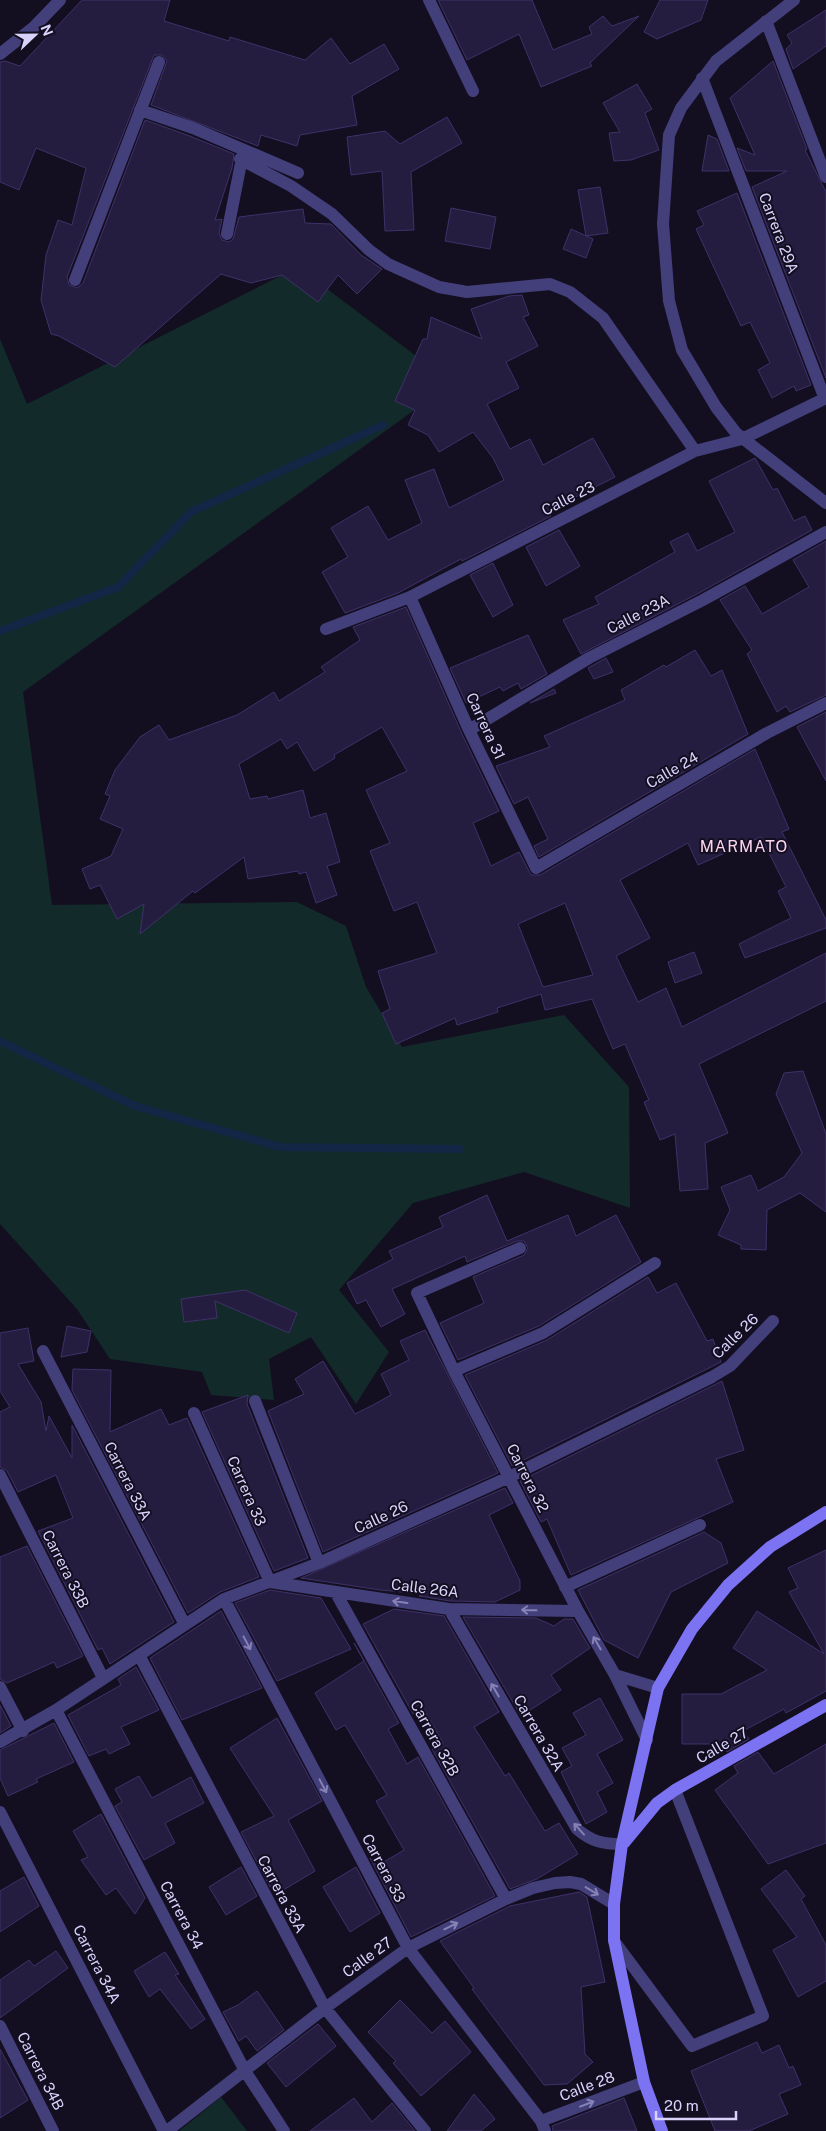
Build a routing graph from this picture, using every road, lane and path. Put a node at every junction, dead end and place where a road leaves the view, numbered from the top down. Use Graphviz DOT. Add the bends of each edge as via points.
graph roads {
  1 [pos="60,0"];
  2 [pos="429,0"];
  3 [pos="794,0"];
  4 [pos="766,21"];
  5 [pos="0,54"];
  6 [pos="159,62"];
  7 [pos="702,78"];
  8 [pos="472,91"];
  9 [pos="140,110"];
  10 [pos="242,154"];
  11 [pos="298,173"];
  12 [pos="826,177"];
  13 [pos="227,234"];
  14 [pos="75,280"];
  15 [pos="825,399"];
  16 [pos="742,439"];
  17 [pos="695,451"];
  18 [pos="826,503"];
  19 [pos="826,532"];
  20 [pos="410,597"];
  21 [pos="326,629"];
  22 [pos="826,702"];
  23 [pos="469,730"];
  24 [pos="536,868"];
  25 [pos="520,1248"];
  26 [pos="655,1263"];
  27 [pos="773,1322"];
  28 [pos="43,1351"];
  29 [pos="454,1371"];
  30 [pos="255,1401"];
  31 [pos="194,1413"];
  32 [pos="0,1475"];
  33 [pos="509,1477"];
  34 [pos="826,1512"];
  35 [pos="700,1526"];
  36 [pos="319,1563"];
  37 [pos="270,1582"];
  38 [pos="565,1587"];
  39 [pos="336,1593"];
  40 [pos="224,1600"];
  41 [pos="449,1609"];
  42 [pos="578,1611"];
  43 [pos="185,1625"];
  44 [pos="139,1655"];
  45 [pos="615,1675"];
  46 [pos="103,1678"];
  47 [pos="0,1687"];
  48 [pos="658,1688"];
  49 [pos="826,1704"];
  50 [pos="56,1710"];
  51 [pos="23,1731"];
  52 [pos="647,1740"];
  53 [pos="0,1742"];
  54 [pos="675,1790"];
  55 [pos="0,1812"];
  56 [pos="622,1844"];
  57 [pos="506,1899"];
  58 [pos="614,1904"];
  59 [pos="614,1940"];
  60 [pos="408,1948"];
  61 [pos="325,2008"];
  62 [pos="0,2026"];
  63 [pos="245,2071"];
  64 [pos="644,2082"];
  65 [pos="543,2126"];
  66 [pos="53,2131"];
  67 [pos="166,2131"];
  68 [pos="284,2131"];
  69 [pos="425,2131"];
  70 [pos="662,2131"];
  1 -- 5 [label="street" via="34,27"];
  2 -- 8 [label="street"];
  3 -- 4 [label="street"];
  4 -- 7 [label="street" via="716,61"];
  4 -- 12 [label="street"];
  6 -- 9 [label="street"];
  7 -- 15 [label="street, Carrera 29A"];
  7 -- 16 [label="street" via="681,108 669,135 663,224 669,301 682,350 716,407"];
  9 -- 10 [label="street"];
  9 -- 14 [label="street"];
  10 -- 11 [label="street"];
  10 -- 13 [label="street"];
  10 -- 17 [label="street" via="332,214 388,264 439,287 467,292 550,284 570,292 603,318"];
  15 -- 16 [label="street, Calle 23"];
  16 -- 17 [label="street, Calle 23"];
  16 -- 18 [label="street"];
  17 -- 20 [label="street, Calle 23"];
  19 -- 23 [label="street, Calle 23A" via="589,658"];
  20 -- 21 [label="street, Calle 23"];
  20 -- 23 [label="street, Carrera 31"];
  22 -- 24 [label="street, Calle 24"];
  23 -- 24 [label="street, Carrera 31"];
  25 -- 29 [label="street, Carrera 32" via="417,1293"];
  26 -- 29 [label="street" via="543,1333"];
  27 -- 33 [label="street, Calle 26" via="730,1366 712,1377"];
  28 -- 43 [label="street, Carrera 33A"];
  29 -- 33 [label="street, Carrera 32"];
  30 -- 36 [label="street"];
  31 -- 37 [label="street, Carrera 33"];
  32 -- 46 [label="street, Carrera 33B"];
  33 -- 36 [label="street, Calle 26"];
  33 -- 38 [label="street, Carrera 32"];
  34 -- 48 [label="main road" via="770,1547 728,1585 692,1629"];
  35 -- 38 [label="street"];
  36 -- 37 [label="street, Calle 26"];
  37 -- 39 [label="street, Calle 26A"];
  37 -- 40 [label="street, Calle 26"];
  38 -- 42 [label="street, Carrera 32"];
  41 -- 39 [label="street, Calle 26A, one-way"];
  39 -- 57 [label="street, Carrera 32B"];
  40 -- 43 [label="street, Calle 26"];
  40 -- 60 [label="street, Carrera 33, one-way"];
  42 -- 41 [label="street, Calle 26A, one-way"];
  56 -- 41 [label="street, Carrera 32A, one-way" via="601,1844 576,1829"];
  45 -- 42 [label="street, Carrera 32, one-way"];
  43 -- 44 [label="street, Calle 26"];
  44 -- 46 [label="street, Calle 26"];
  44 -- 61 [label="street, Carrera 33A"];
  45 -- 48 [label="street"];
  45 -- 52 [label="street, Carrera 32"];
  46 -- 50 [label="street, Calle 26"];
  47 -- 51 [label="street"];
  48 -- 52 [label="main road"];
  49 -- 54 [label="main road, Calle 27"];
  50 -- 51 [label="street, Calle 26"];
  50 -- 63 [label="street, Carrera 34"];
  51 -- 53 [label="street, Calle 26"];
  52 -- 56 [label="main road"];
  54 -- 56 [label="main road, Calle 27" via="657,1803"];
  54 -- 59 [label="street" via="763,2016 692,2046"];
  55 -- 67 [label="street, Carrera 34A"];
  56 -- 58 [label="main road"];
  57 -- 58 [label="street, Calle 27, one-way" via="533,1888 570,1882 581,1884"];
  60 -- 57 [label="street, Calle 27, one-way"];
  58 -- 59 [label="main road"];
  59 -- 64 [label="main road"];
  60 -- 61 [label="street, Calle 27"];
  60 -- 65 [label="street, Carrera 33"];
  61 -- 63 [label="street, Calle 27"];
  61 -- 69 [label="street, Carrera 33A"];
  62 -- 66 [label="street, Carrera 34B"];
  63 -- 67 [label="street, Calle 27"];
  63 -- 68 [label="street, Carrera 34"];
  65 -- 64 [label="street, Calle 28, one-way"];
  64 -- 70 [label="main road"];
}
